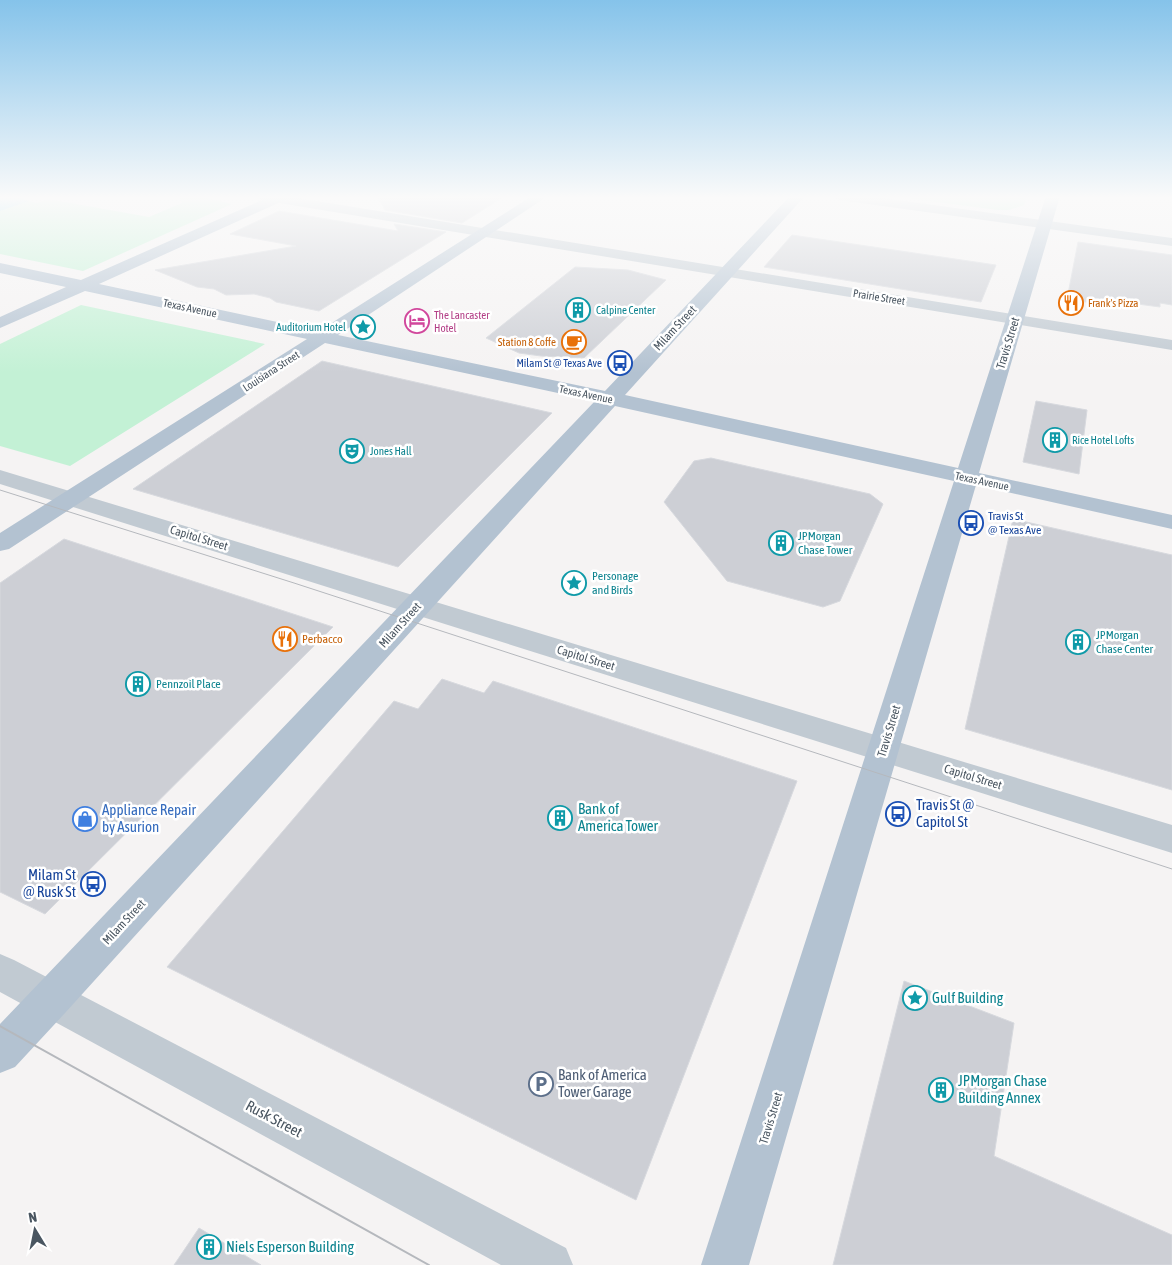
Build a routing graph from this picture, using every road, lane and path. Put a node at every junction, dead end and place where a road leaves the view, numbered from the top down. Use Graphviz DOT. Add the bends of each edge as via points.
graph roads {
  1 [pos="150,255"];
  2 [pos="449,255"];
  3 [pos="621,255"];
  4 [pos="744,255"];
  5 [pos="1035,255"];
  6 [pos="0,268"];
  7 [pos="728,272"];
  8 [pos="84,286"];
  9 [pos="1015,320"];
  10 [pos="0,323"];
  11 [pos="324,336"];
  12 [pos="1172,345"];
  13 [pos="610,399"];
  14 [pos="0,477"];
  15 [pos="967,477"];
  16 [pos="71,499"];
  17 [pos="1172,522"];
  18 [pos="0,544"];
  19 [pos="418,606"];
  20 [pos="883,750"];
  21 [pos="1172,839"];
  22 [pos="0,972"];
  23 [pos="52,1000"];
  24 [pos="0,1053"];
  25 [pos="549,1265"];
  26 [pos="725,1265"];
  1 -- 8 [label="main road"];
  2 -- 11 [label="main road, Louisiana Street"];
  3 -- 7 [label="street, Prairie Street"];
  4 -- 7 [label="main road, Milam Street"];
  5 -- 9 [label="main road, Travis Street"];
  6 -- 8 [label="main road, Texas Avenue"];
  7 -- 9 [label="street, Prairie Street"];
  7 -- 13 [label="main road, Milam Street"];
  8 -- 10 [label="main road"];
  8 -- 11 [label="main road, Texas Avenue"];
  9 -- 12 [label="street, Prairie Street"];
  9 -- 15 [label="main road, Travis Street"];
  11 -- 13 [label="main road, Texas Avenue"];
  11 -- 16 [label="main road, Louisiana Street"];
  13 -- 15 [label="main road, Texas Avenue"];
  13 -- 19 [label="main road, Milam Street"];
  14 -- 16 [label="street, Capitol Street"];
  15 -- 17 [label="main road, Texas Avenue"];
  15 -- 20 [label="main road, Travis Street"];
  16 -- 18 [label="main road, Louisiana Street"];
  16 -- 19 [label="street, Capitol Street"];
  19 -- 20 [label="street, Capitol Street"];
  19 -- 23 [label="main road, Milam Street"];
  20 -- 21 [label="street, Capitol Street"];
  20 -- 26 [label="main road, Travis Street"];
  22 -- 23 [label="street, Rusk Street"];
  23 -- 24 [label="main road, Milam Street"];
  23 -- 25 [label="street, Rusk Street"];
}
